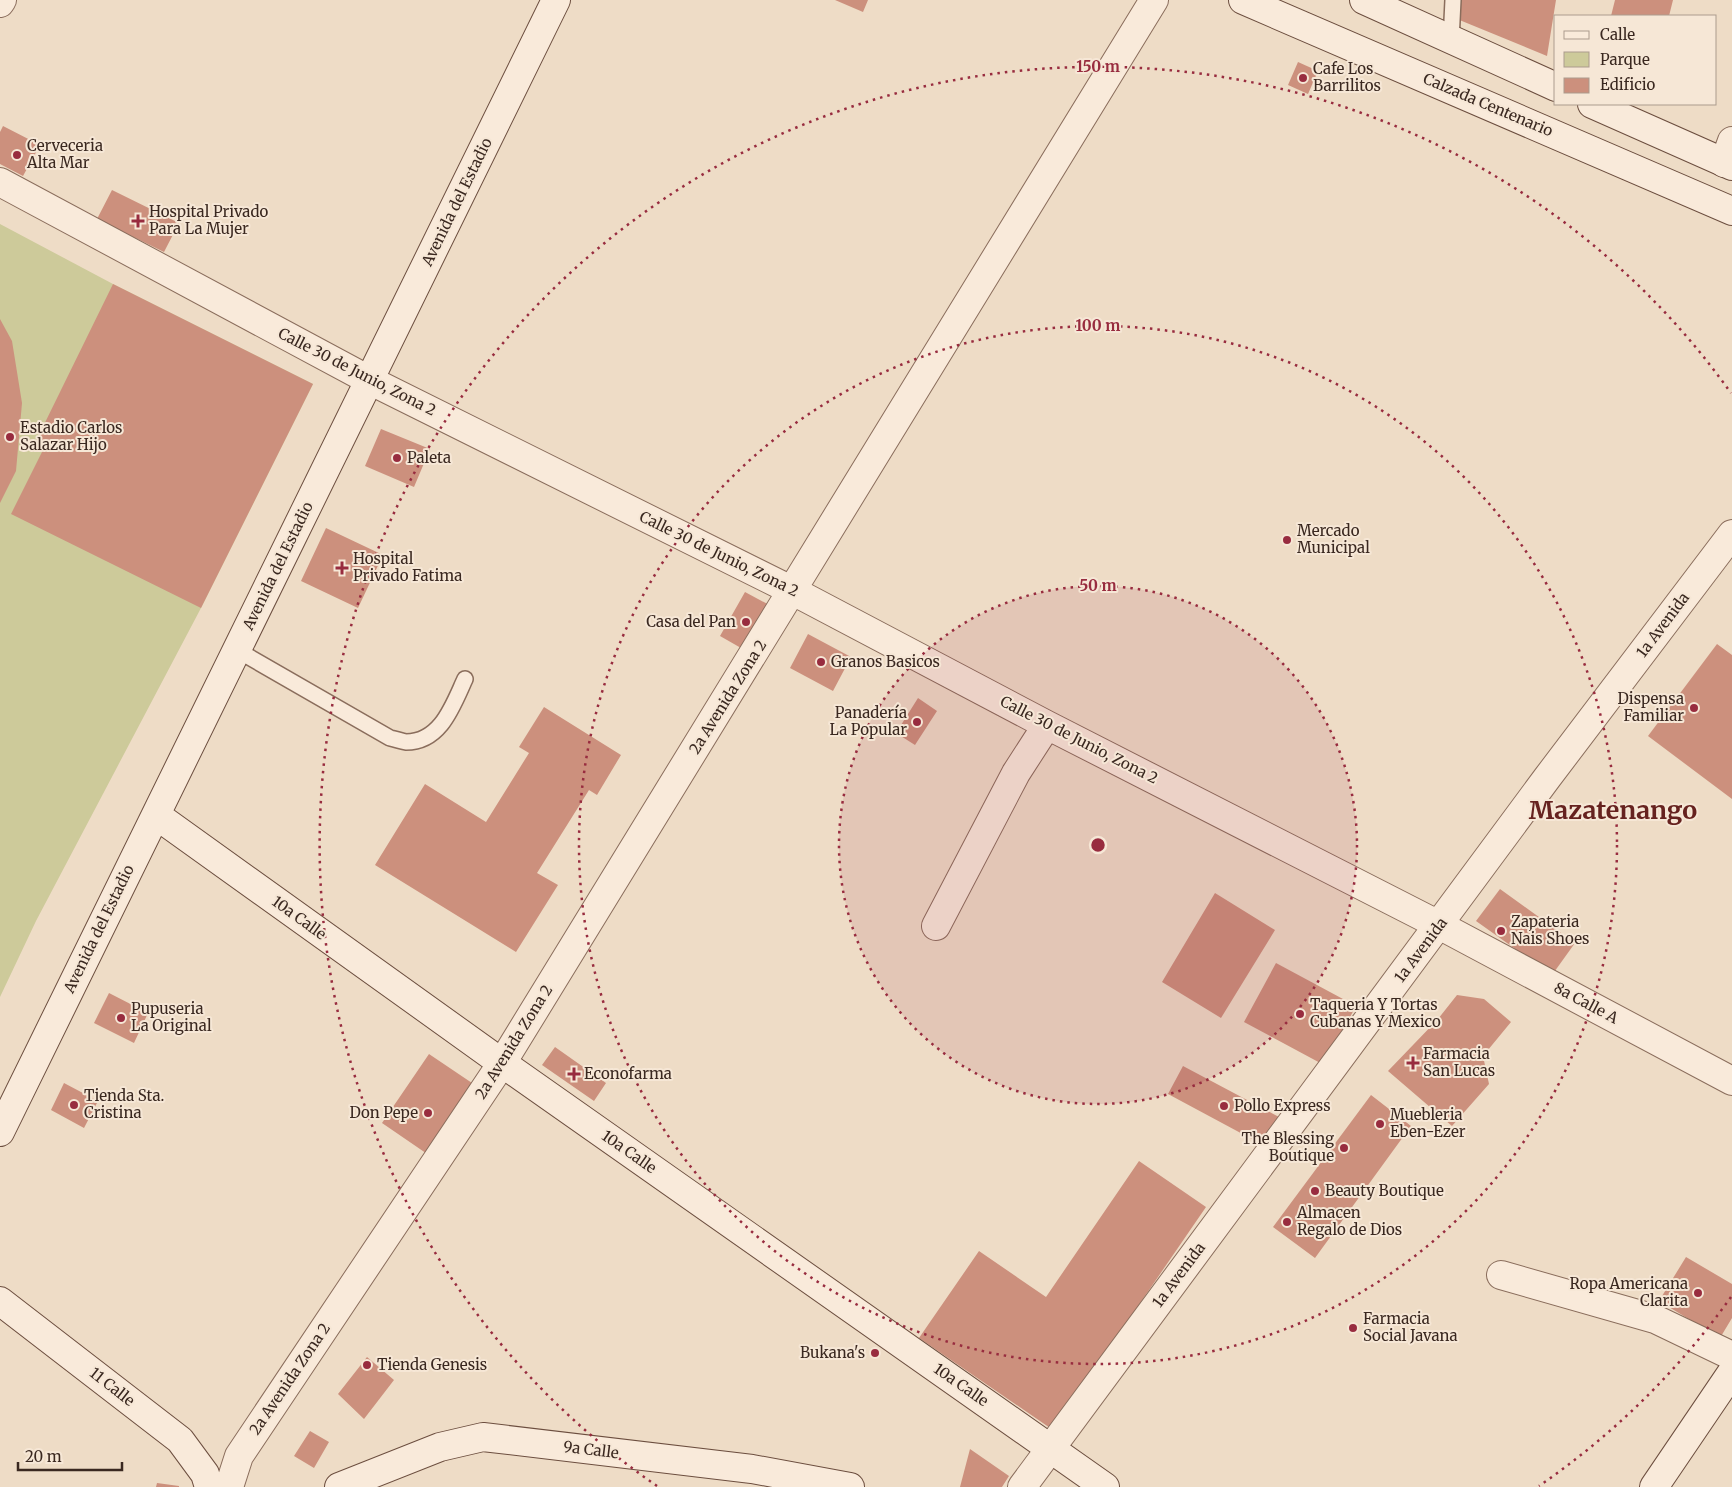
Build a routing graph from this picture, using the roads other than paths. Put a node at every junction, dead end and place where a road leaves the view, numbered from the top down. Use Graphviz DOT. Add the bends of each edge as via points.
graph roads {
  1 [pos="2,0"];
  2 [pos="556,0"];
  3 [pos="1154,0"];
  4 [pos="1243,0"];
  5 [pos="1364,0"];
  6 [pos="1453,0"];
  7 [pos="0,3"];
  8 [pos="1451,40"];
  9 [pos="1554,87"];
  10 [pos="1595,105"];
  11 [pos="1729,157"];
  12 [pos="0,182"];
  13 [pos="1732,211"];
  14 [pos="369,380"];
  15 [pos="1729,545"];
  16 [pos="793,591"];
  17 [pos="237,650"];
  18 [pos="465,679"];
  19 [pos="1047,724"];
  20 [pos="156,814"];
  21 [pos="1439,925"];
  22 [pos="936,926"];
  23 [pos="502,1063"];
  24 [pos="1732,1081"];
  25 [pos="0,1132"];
  26 [pos="1501,1275"];
  27 [pos="0,1301"];
  28 [pos="1732,1356"];
  29 [pos="1732,1372"];
  30 [pos="1050,1447"];
  31 [pos="209,1487"];
  32 [pos="229,1487"];
  33 [pos="339,1487"];
  34 [pos="850,1487"];
  35 [pos="1022,1487"];
  36 [pos="1105,1487"];
  37 [pos="1654,1487"];
  1 -- 7 [label="street"];
  2 -- 14 [label="street, Avenida del Estadio"];
  3 -- 16 [label="street, 2a Avenida Zona 2"];
  4 -- 13 [label="street, Calzada Centenario"];
  5 -- 8 [label="street"];
  6 -- 8 [label="lane"];
  8 -- 9 [label="street"];
  10 -- 11 [label="street"];
  12 -- 14 [label="street, Calle 30 de Junio, Zona 2"];
  14 -- 16 [label="street, Calle 30 de Junio, Zona 2"];
  14 -- 17 [label="street, Avenida del Estadio"];
  15 -- 21 [label="street, 1a Avenida" via="1553,770"];
  16 -- 19 [label="street, Calle 30 de Junio, Zona 2"];
  16 -- 23 [label="street, 2a Avenida Zona 2"];
  17 -- 18 [label="lane" via="390,738 406,742 425,738 444,723"];
  17 -- 20 [label="street, Avenida del Estadio"];
  19 -- 21 [label="street, Calle 30 de Junio, Zona 2"];
  19 -- 22 [label="street" via="1016,773"];
  20 -- 23 [label="street, 10a Calle"];
  20 -- 25 [label="street, Avenida del Estadio"];
  21 -- 24 [label="street, 8a Calle A"];
  21 -- 30 [label="street, 1a Avenida"];
  23 -- 30 [label="street, 10a Calle"];
  23 -- 32 [label="street, 2a Avenida Zona 2" via="239,1456"];
  26 -- 28 [label="street" via="1656,1319"];
  27 -- 31 [label="street, 11 Calle" via="180,1440 205,1474"];
  29 -- 37 [label="street"];
  30 -- 35 [label="street, 1a Avenida"];
  30 -- 36 [label="street, 10a Calle"];
  33 -- 34 [label="street, 9a Calle" via="440,1447 483,1437 752,1469"];
}
